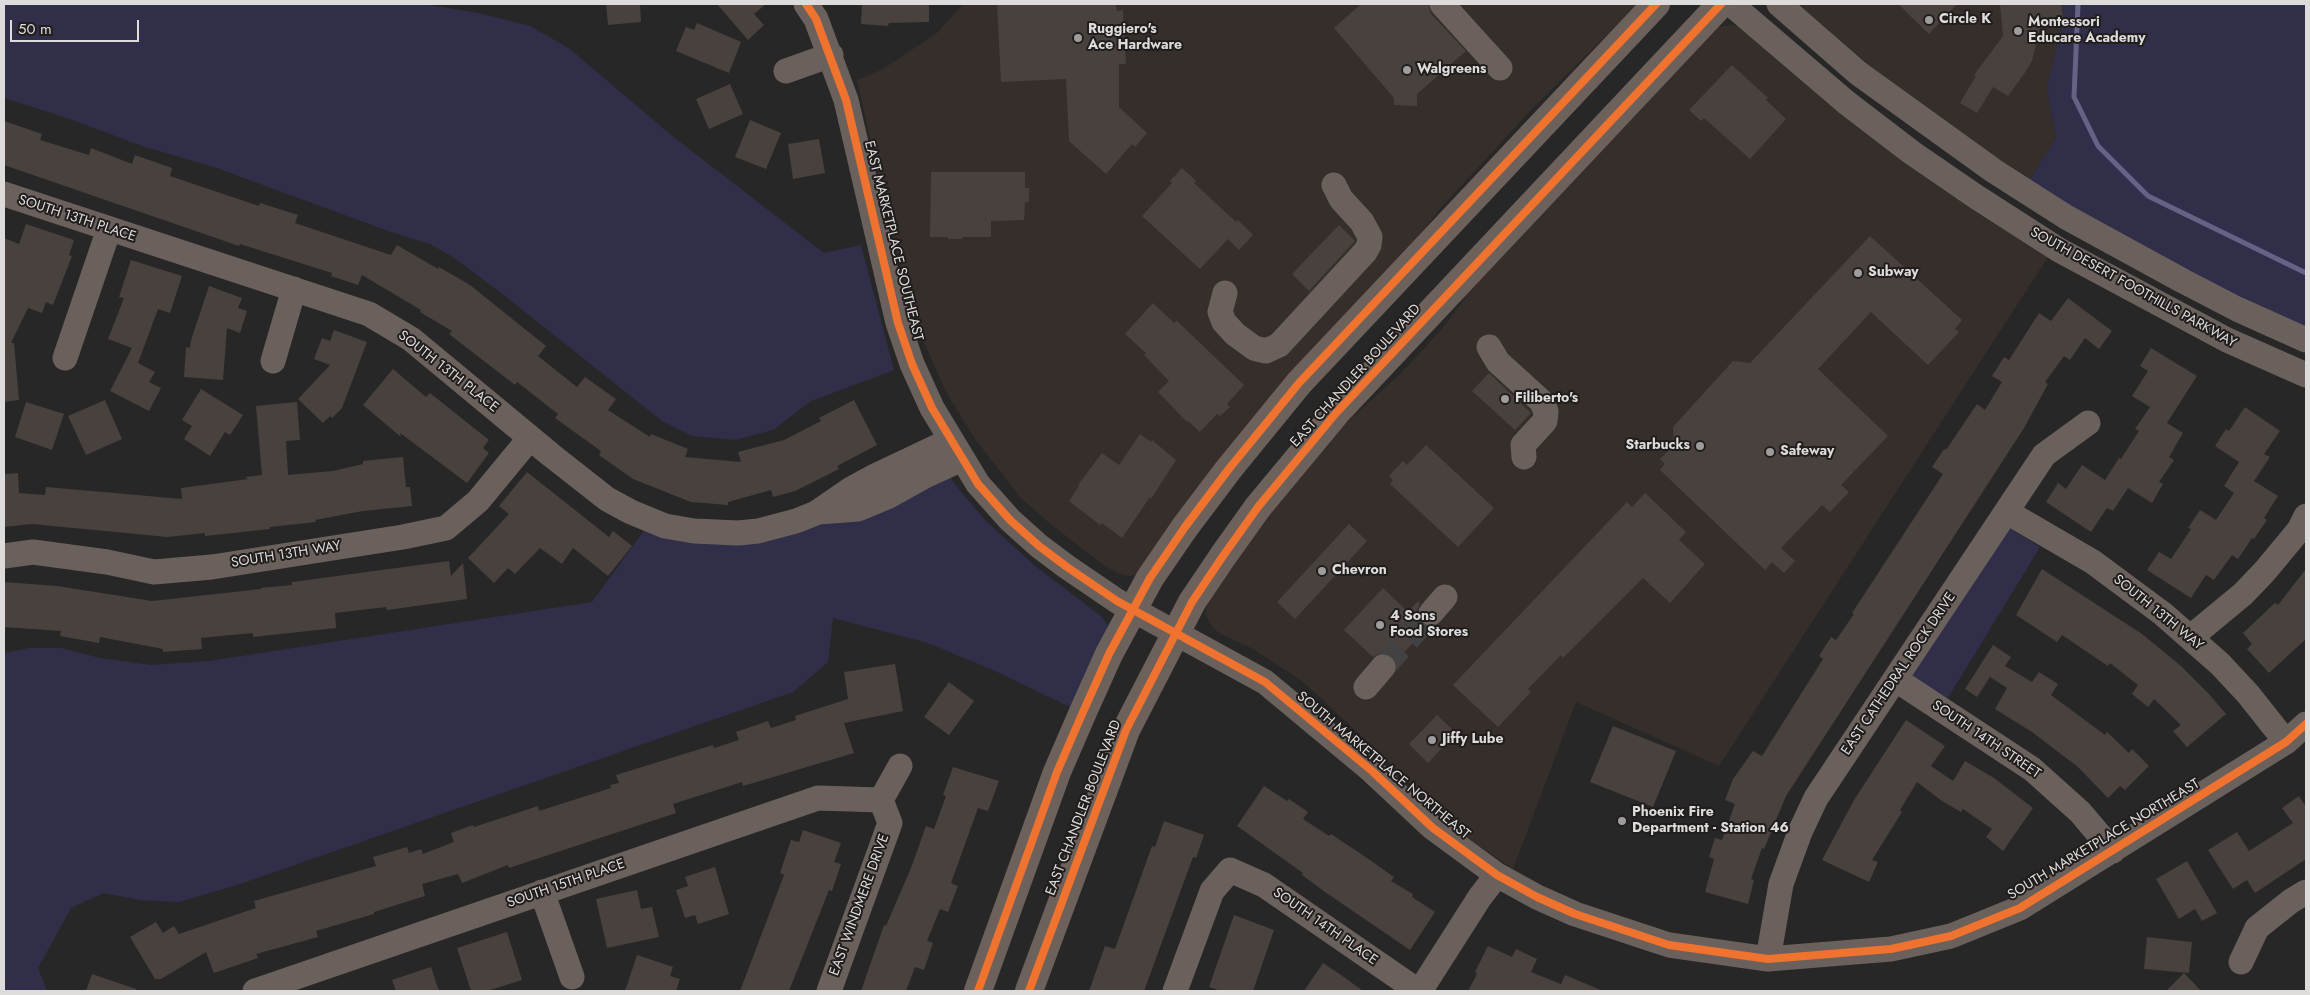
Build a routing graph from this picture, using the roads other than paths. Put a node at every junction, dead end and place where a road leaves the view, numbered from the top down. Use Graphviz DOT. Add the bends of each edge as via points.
graph roads {
  1 [pos="806,4"];
  2 [pos="1442,4"];
  3 [pos="1656,4"];
  4 [pos="1721,4"];
  5 [pos="1731,4"];
  6 [pos="1779,4"];
  7 [pos="831,55"];
  8 [pos="1500,68"];
  9 [pos="786,72"];
  10 [pos="1334,185"];
  11 [pos="4,194"];
  12 [pos="109,229"];
  13 [pos="294,289"];
  14 [pos="1225,293"];
  15 [pos="2306,340"];
  16 [pos="1489,347"];
  17 [pos="65,358"];
  18 [pos="273,361"];
  19 [pos="2306,375"];
  20 [pos="2088,423"];
  21 [pos="530,438"];
  22 [pos="956,450"];
  23 [pos="1524,457"];
  24 [pos="2007,512"];
  25 [pos="2306,516"];
  26 [pos="4,556"];
  27 [pos="1133,610"];
  28 [pos="1176,633"];
  29 [pos="2191,637"];
  30 [pos="1383,667"];
  31 [pos="1895,679"];
  32 [pos="1366,686"];
  33 [pos="2306,724"];
  34 [pos="2286,742"];
  35 [pos="900,766"];
  36 [pos="881,800"];
  37 [pos="2113,851"];
  38 [pos="1497,875"];
  39 [pos="542,892"];
  40 [pos="2306,892"];
  41 [pos="1768,959"];
  42 [pos="2241,962"];
  43 [pos="572,977"];
  44 [pos="256,991"];
  45 [pos="829,991"];
  46 [pos="978,991"];
  47 [pos="1029,991"];
  48 [pos="1175,991"];
  49 [pos="1419,991"];
  1 -- 7 [label="street, EAST MARKETPLACE SOUTHEAST"];
  2 -- 8 [label="street"];
  3 -- 27 [label="main road" via="1299,383 1185,527 1150,578"];
  4 -- 28 [label="main road, EAST CHANDLER BOULEVARD" via="1336,413 1258,506 1192,602"];
  5 -- 19 [label="street, SOUTH DESERT FOOTHILLS PARKWAY" via="1847,103 1975,196 2059,250 2227,340"];
  6 -- 15 [label="street" via="1858,73 2002,176 2066,217 2237,309"];
  7 -- 9 [label="street"];
  7 -- 22 [label="street, EAST MARKETPLACE SOUTHEAST" via="846,100 898,323 932,408"];
  10 -- 14 [label="street" via="1341,199 1362,222 1370,237 1369,245 1279,345 1260,350 1235,334 1220,312"];
  11 -- 12 [label="street, SOUTH 13TH PLACE"];
  12 -- 13 [label="street, SOUTH 13TH PLACE"];
  12 -- 17 [label="street"];
  13 -- 18 [label="street"];
  13 -- 21 [label="street, SOUTH 13TH PLACE" via="369,314 411,339"];
  16 -- 23 [label="street" via="1498,362 1541,401 1546,411 1545,421 1523,445"];
  20 -- 24 [label="street, EAST CATHEDRAL ROCK DRIVE" via="2044,455"];
  21 -- 22 [label="street, SOUTH 13TH PLACE" via="607,499 631,512 680,530 738,533 758,531 816,513 858,509"];
  21 -- 26 [label="street, SOUTH 13TH WAY" via="478,501 446,528 212,567 154,572 33,552"];
  22 -- 27 [label="street, EAST MARKETPLACE SOUTHEAST" via="985,492 1010,520 1074,572"];
  24 -- 29 [label="street, SOUTH 13TH WAY" via="2093,562"];
  24 -- 31 [label="street, EAST CATHEDRAL ROCK DRIVE"];
  25 -- 29 [label="street" via="2299,530 2265,571 2243,594"];
  27 -- 28 [label="street, SOUTH MARKETPLACE NORTHEAST"];
  27 -- 46 [label="main road" via="1109,654 1057,772"];
  28 -- 38 [label="street, SOUTH MARKETPLACE NORTHEAST" via="1265,682 1372,772 1432,828"];
  28 -- 47 [label="main road, EAST CHANDLER BOULEVARD" via="1126,730"];
  29 -- 34 [label="street, SOUTH 13TH WAY" via="2248,694"];
  30 -- 32 [label="street"];
  31 -- 37 [label="street, SOUTH 14TH STREET" via="2032,769 2080,812"];
  31 -- 41 [label="street, EAST CATHEDRAL ROCK DRIVE" via="1816,798 1800,832 1781,884"];
  33 -- 34 [label="street, SOUTH MARKETPLACE NORTHEAST"];
  34 -- 37 [label="street, SOUTH MARKETPLACE NORTHEAST"];
  35 -- 36 [label="street"];
  36 -- 39 [label="street, SOUTH 15TH PLACE" via="818,798"];
  36 -- 45 [label="street, EAST WINDMERE DRIVE" via="890,823"];
  37 -- 41 [label="street, SOUTH MARKETPLACE NORTHEAST" via="2020,908 1951,936 1892,948"];
  38 -- 41 [label="street, SOUTH MARKETPLACE NORTHEAST" via="1567,910 1631,934 1669,945"];
  38 -- 49 [label="street"];
  39 -- 43 [label="street"];
  39 -- 44 [label="street, SOUTH 15TH PLACE"];
  40 -- 42 [label="street" via="2258,928"];
  48 -- 49 [label="street, SOUTH 14TH PLACE" via="1212,891 1230,870 1264,885"];
}
